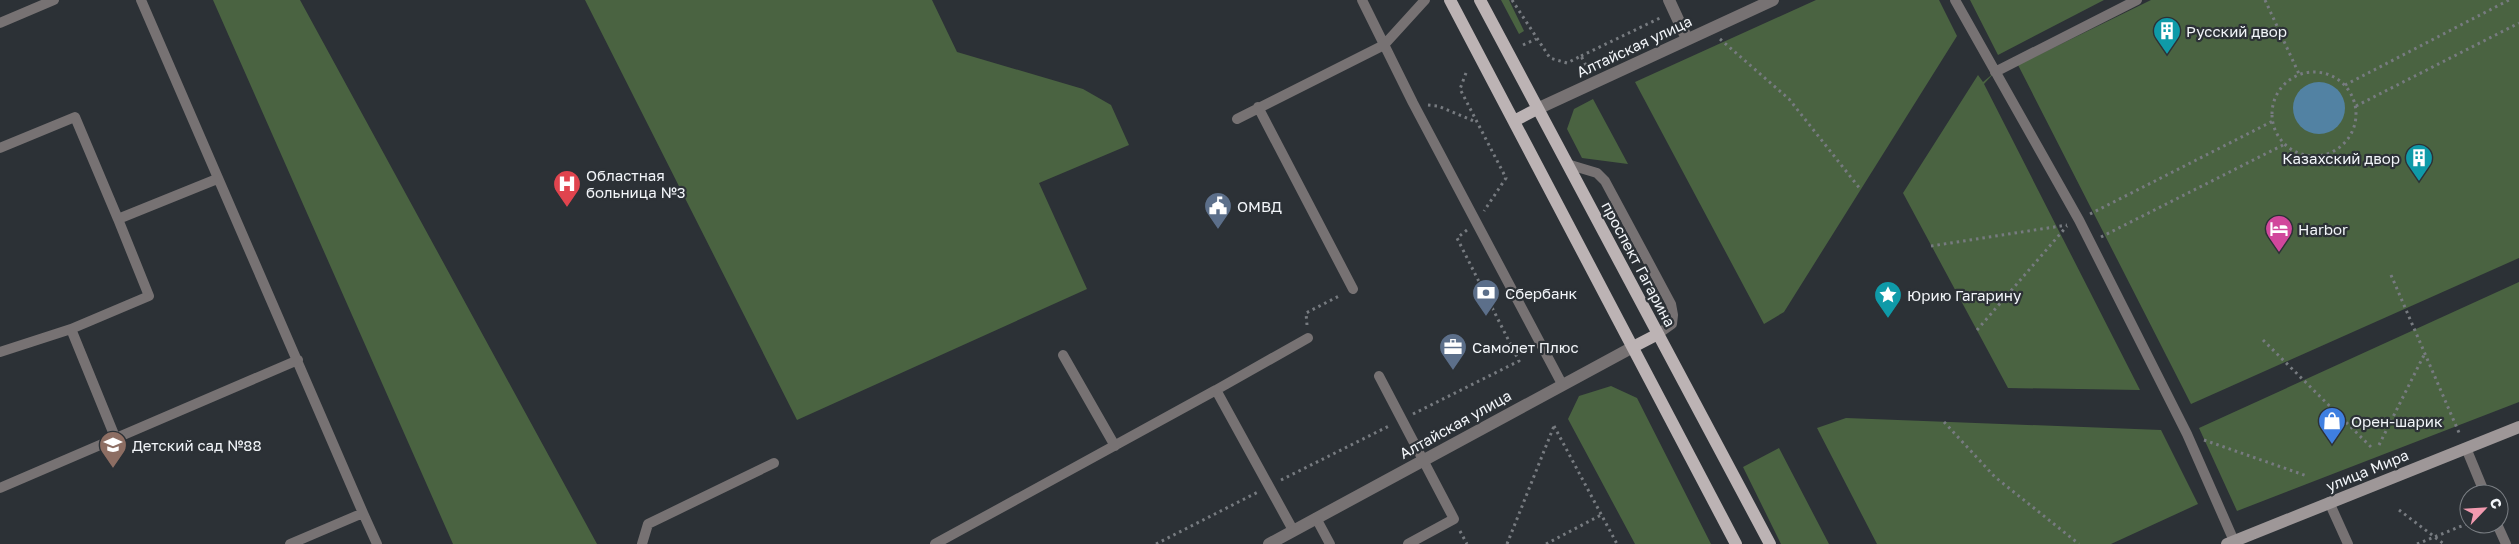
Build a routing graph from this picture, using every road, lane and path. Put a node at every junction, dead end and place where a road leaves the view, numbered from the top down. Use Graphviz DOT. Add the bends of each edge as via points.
graph roads {
  1 [pos="54,0"];
  2 [pos="141,0"];
  3 [pos="1362,0"];
  4 [pos="1425,0"];
  5 [pos="1450,0"];
  6 [pos="1480,0"];
  7 [pos="1512,0"];
  8 [pos="1668,0"];
  9 [pos="1773,0"];
  10 [pos="1955,0"];
  11 [pos="2137,0"];
  12 [pos="2265,0"];
  13 [pos="2508,0"];
  14 [pos="1674,12"];
  15 [pos="0,23"];
  16 [pos="2519,23"];
  17 [pos="1708,29"];
  18 [pos="1536,39"];
  19 [pos="1687,39"];
  20 [pos="1384,45"];
  21 [pos="1523,45"];
  22 [pos="1581,56"];
  23 [pos="1995,72"];
  24 [pos="1466,74"];
  25 [pos="2299,74"];
  26 [pos="1594,83"];
  27 [pos="2345,85"];
  28 [pos="1413,103"];
  29 [pos="2356,106"];
  30 [pos="1258,108"];
  31 [pos="1537,109"];
  32 [pos="1237,119"];
  33 [pos="1514,121"];
  34 [pos="2273,121"];
  35 [pos="1476,122"];
  36 [pos="2285,144"];
  37 [pos="0,148"];
  38 [pos="1567,164"];
  39 [pos="217,179"];
  40 [pos="1860,190"];
  41 [pos="118,219"];
  42 [pos="2079,220"];
  43 [pos="1476,222"];
  44 [pos="2090,243"];
  45 [pos="1931,246"];
  46 [pos="2391,275"];
  47 [pos="1353,289"];
  48 [pos="71,329"];
  49 [pos="1976,330"];
  50 [pos="1658,334"];
  51 [pos="1308,338"];
  52 [pos="2263,340"];
  53 [pos="1633,347"];
  54 [pos="0,352"];
  55 [pos="2425,353"];
  56 [pos="1063,356"];
  57 [pos="298,360"];
  58 [pos="1379,376"];
  59 [pos="1562,384"];
  60 [pos="1216,390"];
  61 [pos="1400,420"];
  62 [pos="1944,422"];
  63 [pos="2519,427"];
  64 [pos="2187,434"];
  65 [pos="115,437"];
  66 [pos="2379,445"];
  67 [pos="1115,446"];
  68 [pos="2372,448"];
  69 [pos="2466,448"];
  70 [pos="1422,461"];
  71 [pos="774,463"];
  72 [pos="2307,476"];
  73 [pos="2481,484"];
  74 [pos="1269,486"];
  75 [pos="0,488"];
  76 [pos="2329,502"];
  77 [pos="2399,510"];
  78 [pos="363,513"];
  79 [pos="1601,515"];
  80 [pos="1316,518"];
  81 [pos="2459,528"];
  82 [pos="1294,530"];
  83 [pos="2435,537"];
  84 [pos="2231,543"];
  85 [pos="290,544"];
  86 [pos="376,544"];
  87 [pos="642,544"];
  88 [pos="935,544"];
  89 [pos="1156,544"];
  90 [pos="1269,544"];
  91 [pos="1330,544"];
  92 [pos="1408,544"];
  93 [pos="1507,544"];
  94 [pos="1546,544"];
  95 [pos="1617,544"];
  96 [pos="1736,544"];
  97 [pos="1770,544"];
  98 [pos="2079,544"];
  99 [pos="2348,544"];
  100 [pos="2417,544"];
  101 [pos="2444,544"];
  1 -- 15 [label="lane"];
  2 -- 39 [label="lane"];
  3 -- 20 [label="lane"];
  4 -- 20 [label="lane"];
  5 -- 33 [label="main road"];
  6 -- 31 [label="main road, проспект Гагарина"];
  7 -- 18 [label="path"];
  8 -- 14 [label="street"];
  9 -- 17 [label="street, Алтайская улица"];
  10 -- 23 [label="lane"];
  11 -- 23 [label="lane"];
  12 -- 25 [label="path"];
  13 -- 27 [label="path"];
  14 -- 19 [label="street"];
  14 -- 22 [label="path"];
  16 -- 29 [label="path"];
  17 -- 19 [label="street, Алтайская улица"];
  17 -- 40 [label="path" via="1789,99"];
  18 -- 21 [label="path"];
  18 -- 22 [label="path" via="1550,58 1567,63"];
  19 -- 26 [label="street, Алтайская улица"];
  20 -- 28 [label="lane"];
  20 -- 30 [label="lane"];
  22 -- 26 [label="path"];
  23 -- 42 [label="lane"];
  24 -- 35 [label="path" via="1460,89"];
  25 -- 27 [label="path" via="2324,73"];
  25 -- 34 [label="path" via="2278,93"];
  26 -- 31 [label="street, Алтайская улица"];
  27 -- 29 [label="path"];
  28 -- 35 [label="path" via="1438,106"];
  28 -- 43 [label="lane"];
  29 -- 36 [label="path" via="2353,131 2336,150 2319,156 2301,154"];
  30 -- 32 [label="lane"];
  30 -- 47 [label="lane"];
  31 -- 33 [label="main road"];
  31 -- 38 [label="main road, проспект Гагарина"];
  33 -- 53 [label="main road"];
  34 -- 36 [label="path"];
  34 -- 42 [label="path"];
  35 -- 43 [label="path" via="1506,178"];
  36 -- 44 [label="path"];
  37 -- 41 [label="lane" via="75,117"];
  38 -- 50 [label="main road, проспект Гагарина"];
  38 -- 50 [label="lane" via="1597,173 1605,181 1670,304 1672,324"];
  39 -- 41 [label="lane"];
  39 -- 57 [label="lane"];
  41 -- 48 [label="lane" via="149,296"];
  42 -- 44 [label="lane"];
  43 -- 59 [label="lane"];
  43 -- 61 [label="path" via="1457,238 1519,361"];
  44 -- 64 [label="lane"];
  45 -- 49 [label="path" via="2068,225"];
  46 -- 55 [label="path"];
  47 -- 51 [label="path" via="1306,313"];
  48 -- 54 [label="lane"];
  48 -- 65 [label="lane"];
  50 -- 53 [label="main road, Алтайская улица"];
  50 -- 97 [label="main road, проспект Гагарина"];
  51 -- 60 [label="lane"];
  52 -- 68 [label="path"];
  53 -- 59 [label="street, Алтайская улица"];
  53 -- 96 [label="main road"];
  55 -- 66 [label="path"];
  55 -- 69 [label="path"];
  56 -- 67 [label="lane"];
  57 -- 65 [label="lane"];
  57 -- 78 [label="lane"];
  58 -- 61 [label="lane"];
  59 -- 70 [label="street, Алтайская улица"];
  60 -- 67 [label="lane"];
  60 -- 74 [label="lane"];
  61 -- 70 [label="lane"];
  61 -- 74 [label="path"];
  62 -- 98 [label="path" via="1995,477"];
  63 -- 69 [label="main road, улица Мира"];
  64 -- 72 [label="path"];
  64 -- 84 [label="lane"];
  65 -- 75 [label="lane"];
  67 -- 88 [label="lane"];
  69 -- 73 [label="lane"];
  69 -- 76 [label="main road, улица Мира"];
  70 -- 80 [label="street, Алтайская улица"];
  70 -- 92 [label="lane" via="1454,520"];
  71 -- 87 [label="lane" via="648,524"];
  74 -- 82 [label="lane"];
  74 -- 89 [label="path"];
  76 -- 84 [label="main road, улица Мира"];
  76 -- 99 [label="lane"];
  77 -- 83 [label="path"];
  78 -- 85 [label="lane"];
  78 -- 86 [label="lane"];
  79 -- 93 [label="path" via="1554,426"];
  79 -- 94 [label="path"];
  79 -- 95 [label="path"];
  80 -- 82 [label="street, Алтайская улица"];
  80 -- 91 [label="lane"];
  81 -- 83 [label="path"];
  82 -- 90 [label="street, Алтайская улица"];
  83 -- 100 [label="path"];
  83 -- 101 [label="path"];
}
